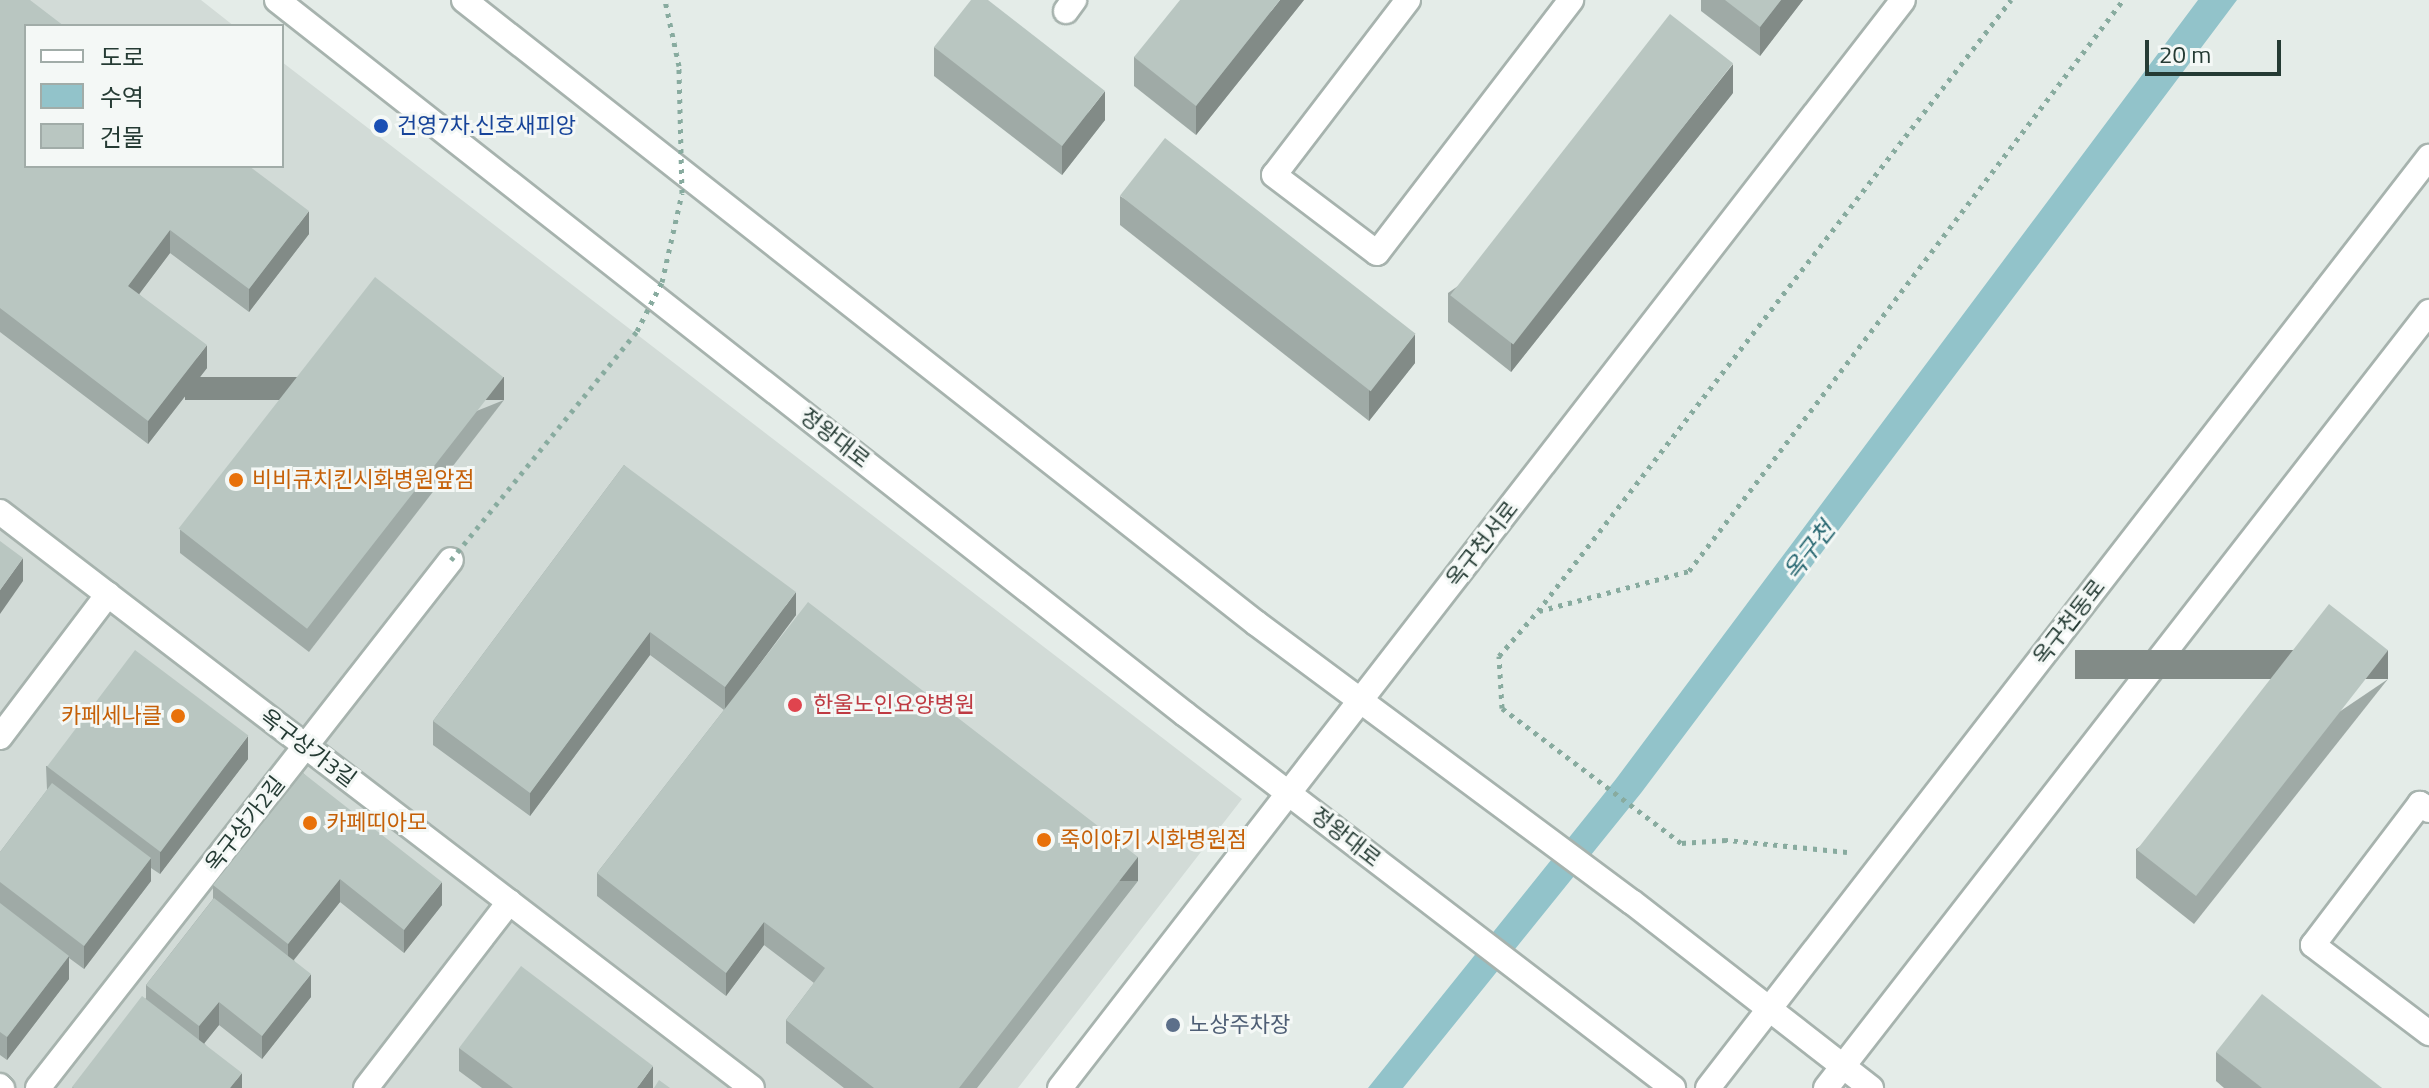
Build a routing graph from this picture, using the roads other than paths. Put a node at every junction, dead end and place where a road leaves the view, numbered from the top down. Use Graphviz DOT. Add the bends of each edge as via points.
graph roads {
  1 [pos="277,0"];
  2 [pos="464,0"];
  3 [pos="1408,0"];
  4 [pos="1571,0"];
  5 [pos="1903,0"];
  6 [pos="2429,157"];
  7 [pos="2429,312"];
  8 [pos="0,512"];
  9 [pos="451,560"];
  10 [pos="108,594"];
  11 [pos="1361,700"];
  12 [pos="0,737"];
  13 [pos="306,746"];
  14 [pos="1289,793"];
  15 [pos="2429,810"];
  16 [pos="509,902"];
  17 [pos="1770,1009"];
  18 [pos="2429,1033"];
  19 [pos="1843,1066"];
  20 [pos="38,1088"];
  21 [pos="366,1088"];
  22 [pos="752,1088"];
  23 [pos="1060,1088"];
  24 [pos="1673,1088"];
  25 [pos="1708,1088"];
  26 [pos="1826,1088"];
  27 [pos="1871,1088"];
  1 -- 14 [label="street, 정왕대로"];
  2 -- 11 [label="street" via="1243,613"];
  3 -- 4 [label="street" via="1274,175 1377,253"];
  5 -- 11 [label="street, 옥구천서로"];
  6 -- 17 [label="street, 옥구천동로"];
  7 -- 19 [label="street"];
  8 -- 10 [label="street, 옥구상가3길"];
  9 -- 13 [label="street, 옥구상가2길"];
  10 -- 12 [label="street"];
  10 -- 13 [label="street, 옥구상가3길"];
  11 -- 14 [label="street, 옥구천서로"];
  11 -- 17 [label="street"];
  13 -- 16 [label="street, 옥구상가3길"];
  13 -- 20 [label="street, 옥구상가2길"];
  14 -- 23 [label="street, 옥구천서로"];
  14 -- 24 [label="street, 정왕대로"];
  15 -- 18 [label="street" via="2420,804 2313,945"];
  16 -- 21 [label="street"];
  16 -- 22 [label="street, 옥구상가3길"];
  17 -- 19 [label="street"];
  17 -- 25 [label="street, 옥구천동로"];
  19 -- 26 [label="street"];
  19 -- 27 [label="street"];
}
